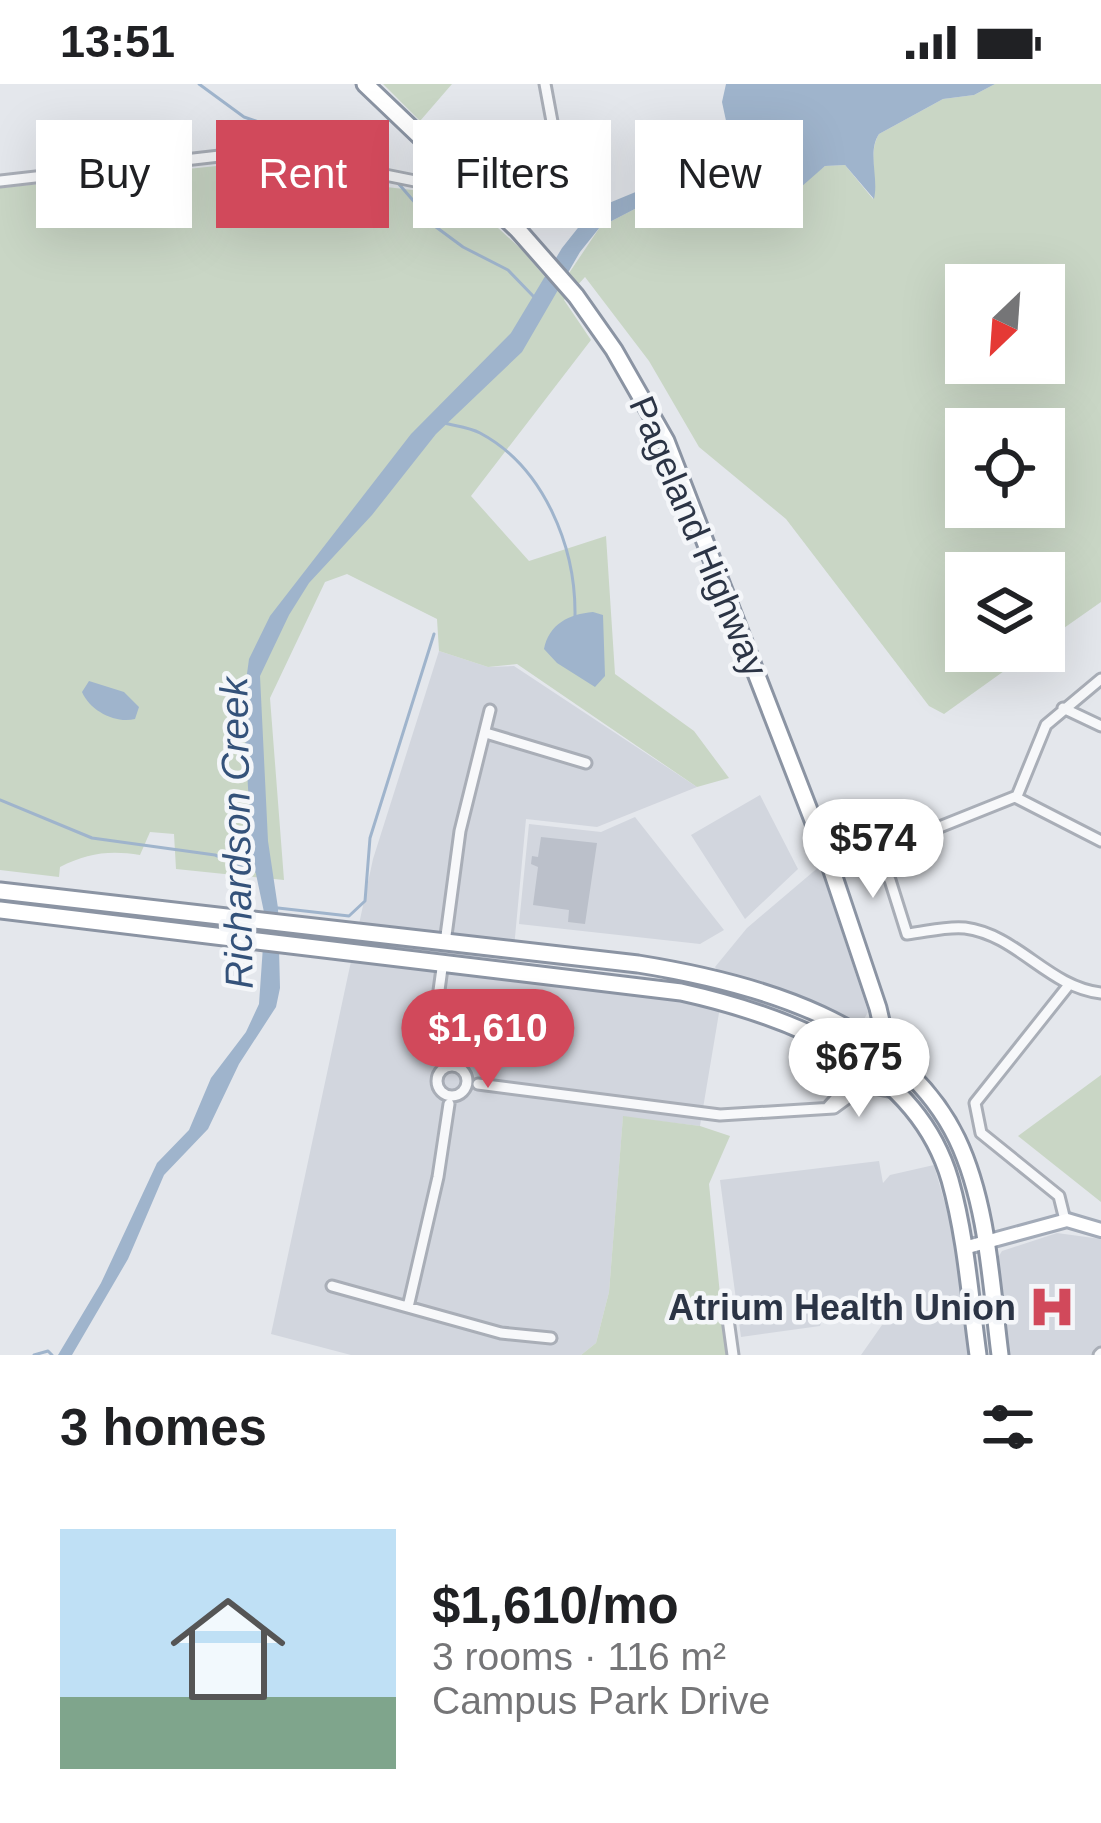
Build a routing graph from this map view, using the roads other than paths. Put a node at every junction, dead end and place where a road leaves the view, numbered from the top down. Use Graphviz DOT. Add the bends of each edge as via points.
graph roads {
  1 [pos="365,84"];
  2 [pos="544,84"];
  3 [pos="413,130"];
  4 [pos="0,181"];
  5 [pos="413,181"];
  6 [pos="518,230"];
  7 [pos="1101,679"];
  8 [pos="1063,708"];
  9 [pos="490,710"];
  10 [pos="1101,726"];
  11 [pos="486,733"];
  12 [pos="586,763"];
  13 [pos="1015,797"];
  14 [pos="1101,841"];
  15 [pos="0,895"];
  16 [pos="0,910"];
  17 [pos="444,952"];
  18 [pos="703,976"];
  19 [pos="620,983"];
  20 [pos="1069,986"];
  21 [pos="1101,993"];
  22 [pos="697,996"];
  23 [pos="805,1010"];
  24 [pos="880,1049"];
  25 [pos="447,1064"];
  26 [pos="865,1065"];
  27 [pos="466,1083"];
  28 [pos="898,1096"];
  29 [pos="449,1098"];
  30 [pos="828,1107"];
  31 [pos="1065,1220"];
  32 [pos="1101,1230"];
  33 [pos="985,1242"];
  34 [pos="964,1249"];
  35 [pos="332,1286"];
  36 [pos="408,1307"];
  37 [pos="728,1318"];
  38 [pos="551,1338"];
  39 [pos="733,1355"];
  40 [pos="978,1355"];
  41 [pos="1000,1355"];
  1 -- 3 [label="highway, Pageland Highway"];
  2 -- 6 [label="street" via="556,143 553,188"];
  4 -- 5 [label="street" via="246,152"];
  6 -- 24 [label="highway, Pageland Highway" via="577,296 666,441 828,859 878,1008"];
  7 -- 8 [label="street"];
  8 -- 10 [label="street"];
  8 -- 13 [label="street" via="1046,725"];
  9 -- 11 [label="street"];
  11 -- 12 [label="street"];
  11 -- 17 [label="street" via="460,831"];
  13 -- 14 [label="street"];
  13 -- 20 [label="street" via="872,854 908,934 971,929"];
  15 -- 17 [label="highway" via="303,927"];
  16 -- 17 [label="highway" via="341,950"];
  17 -- 18 [label="highway" via="562,956"];
  17 -- 19 [label="highway"];
  17 -- 25 [label="street" via="437,1005"];
  18 -- 19 [label="highway" via="695,984"];
  18 -- 23 [label="highway"];
  19 -- 22 [label="highway"];
  20 -- 21 [label="street"];
  20 -- 31 [label="street" via="975,1103 980,1133 1059,1196"];
  22 -- 23 [label="highway" via="710,988"];
  22 -- 26 [label="highway" via="788,1024"];
  23 -- 24 [label="highway"];
  24 -- 26 [label="highway"];
  24 -- 33 [label="highway" via="924,1088 958,1141"];
  25 -- 27 [label="street"];
  25 -- 29 [label="street" via="437,1082"];
  26 -- 28 [label="highway"];
  26 -- 30 [label="street"];
  27 -- 29 [label="street"];
  27 -- 30 [label="street" via="720,1115"];
  28 -- 30 [label="street" via="864,1086"];
  28 -- 34 [label="highway" via="942,1160"];
  29 -- 36 [label="street"];
  31 -- 32 [label="main road"];
  31 -- 33 [label="main road"];
  33 -- 34 [label="main road"];
  33 -- 41 [label="highway"];
  34 -- 40 [label="highway"];
  35 -- 36 [label="street"];
  36 -- 38 [label="street"];
  37 -- 39 [label="street"];
}
